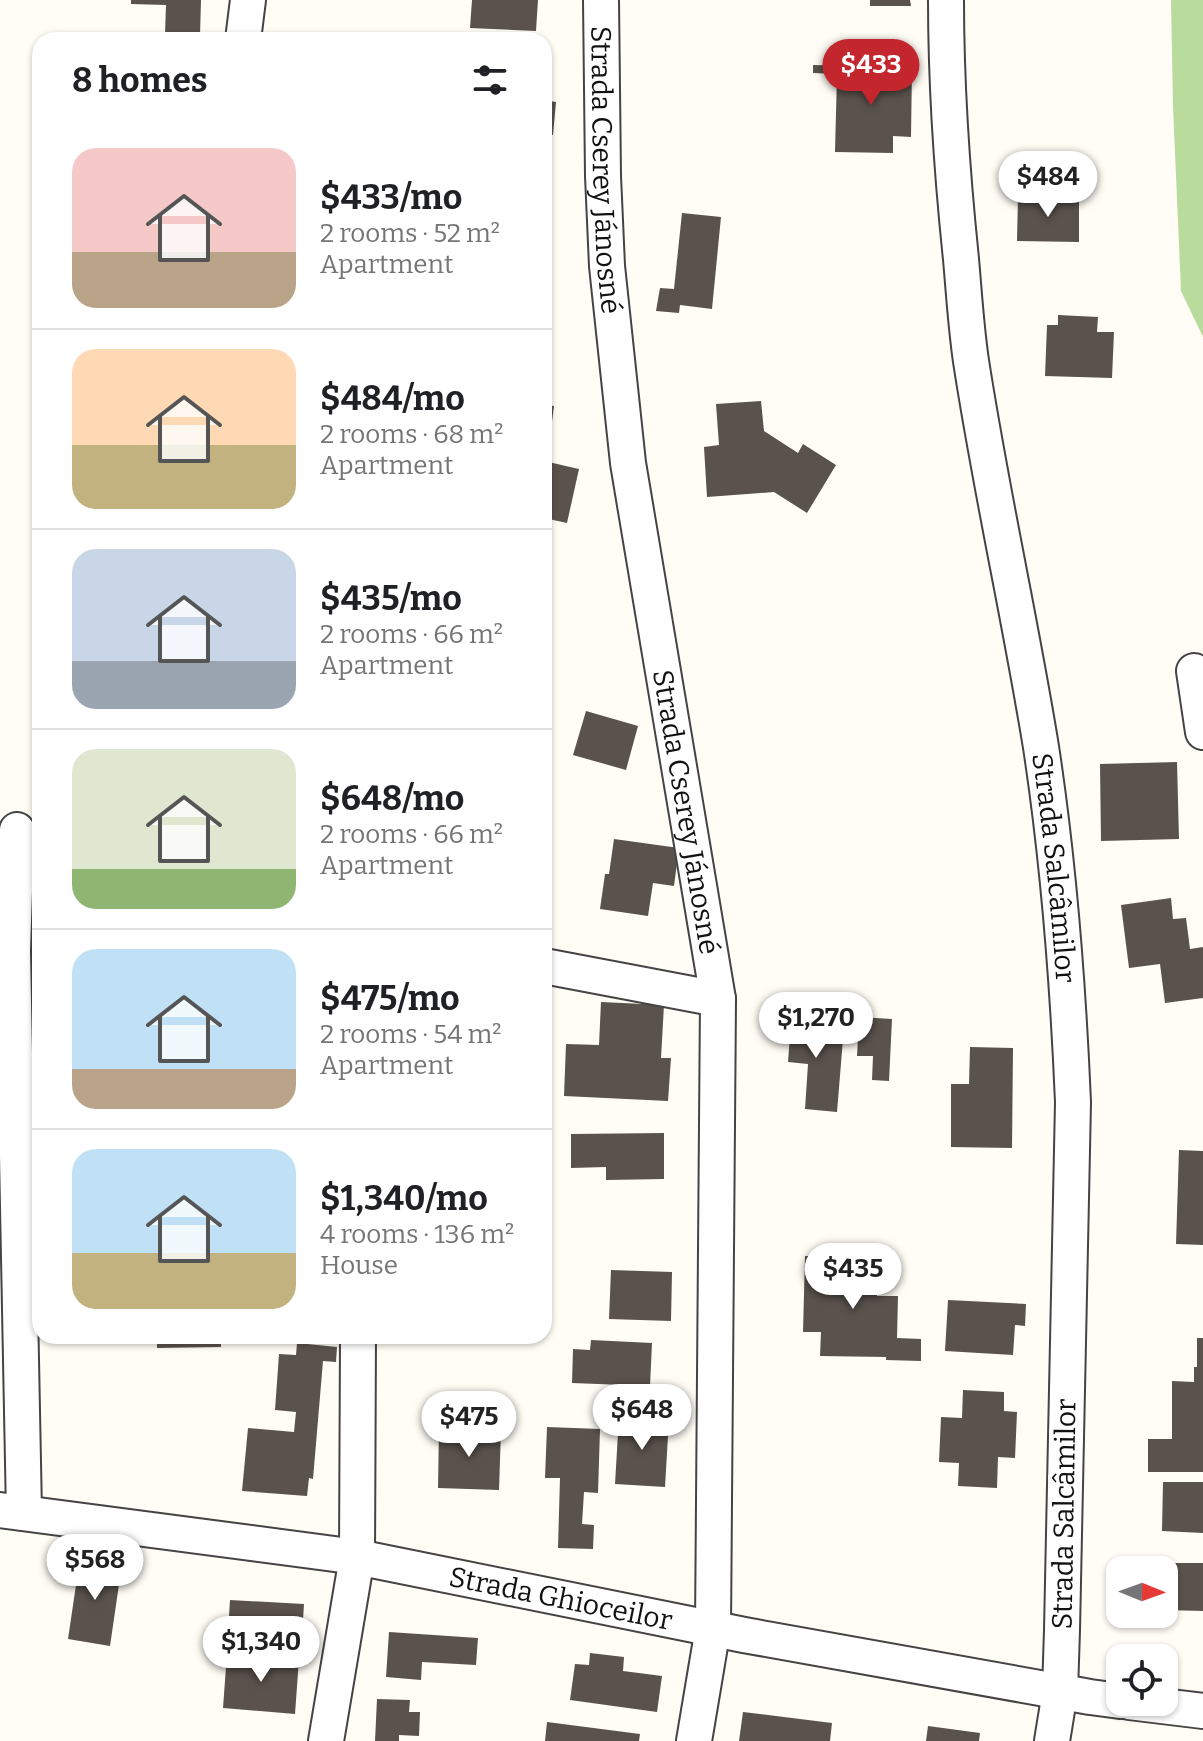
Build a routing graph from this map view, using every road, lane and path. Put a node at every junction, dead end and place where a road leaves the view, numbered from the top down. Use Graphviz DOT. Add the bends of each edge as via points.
graph roads {
  1 [pos="248,0"];
  2 [pos="601,0"];
  3 [pos="946,0"];
  4 [pos="244,32"];
  5 [pos="1194,671"];
  6 [pos="1203,732"];
  7 [pos="19,830"];
  8 [pos="552,968"];
  9 [pos="718,999"];
  10 [pos="358,1344"];
  11 [pos="12,1512"];
  12 [pos="357,1557"];
  13 [pos="713,1628"];
  14 [pos="1060,1692"];
  15 [pos="1106,1699"];
  16 [pos="1178,1708"];
  17 [pos="1203,1711"];
  18 [pos="326,1741"];
  19 [pos="694,1741"];
  20 [pos="1052,1741"];
  1 -- 4 [label="street"];
  2 -- 9 [label="street, Strada Cserey Jánosné" via="607,266 628,463"];
  3 -- 14 [label="street, Strada Salcâmilor" via="955,202 971,357 1041,751 1070,1025 1073,1102"];
  5 -- 6 [label="street"];
  7 -- 11 [label="street" via="13,951"];
  8 -- 9 [label="street"];
  9 -- 13 [label="street, Strada Cserey Jánosné"];
  10 -- 12 [label="street"];
  11 -- 12 [label="street, Strada Ghioceilor"];
  12 -- 13 [label="street, Strada Ghioceilor"];
  12 -- 18 [label="street"];
  13 -- 14 [label="street, Strada Ghioceilor"];
  13 -- 19 [label="street, Strada Cserey Jánosné"];
  14 -- 15 [label="street, Strada Ghioceilor"];
  14 -- 20 [label="street, Strada Salcâmilor"];
  16 -- 17 [label="street"];
}
